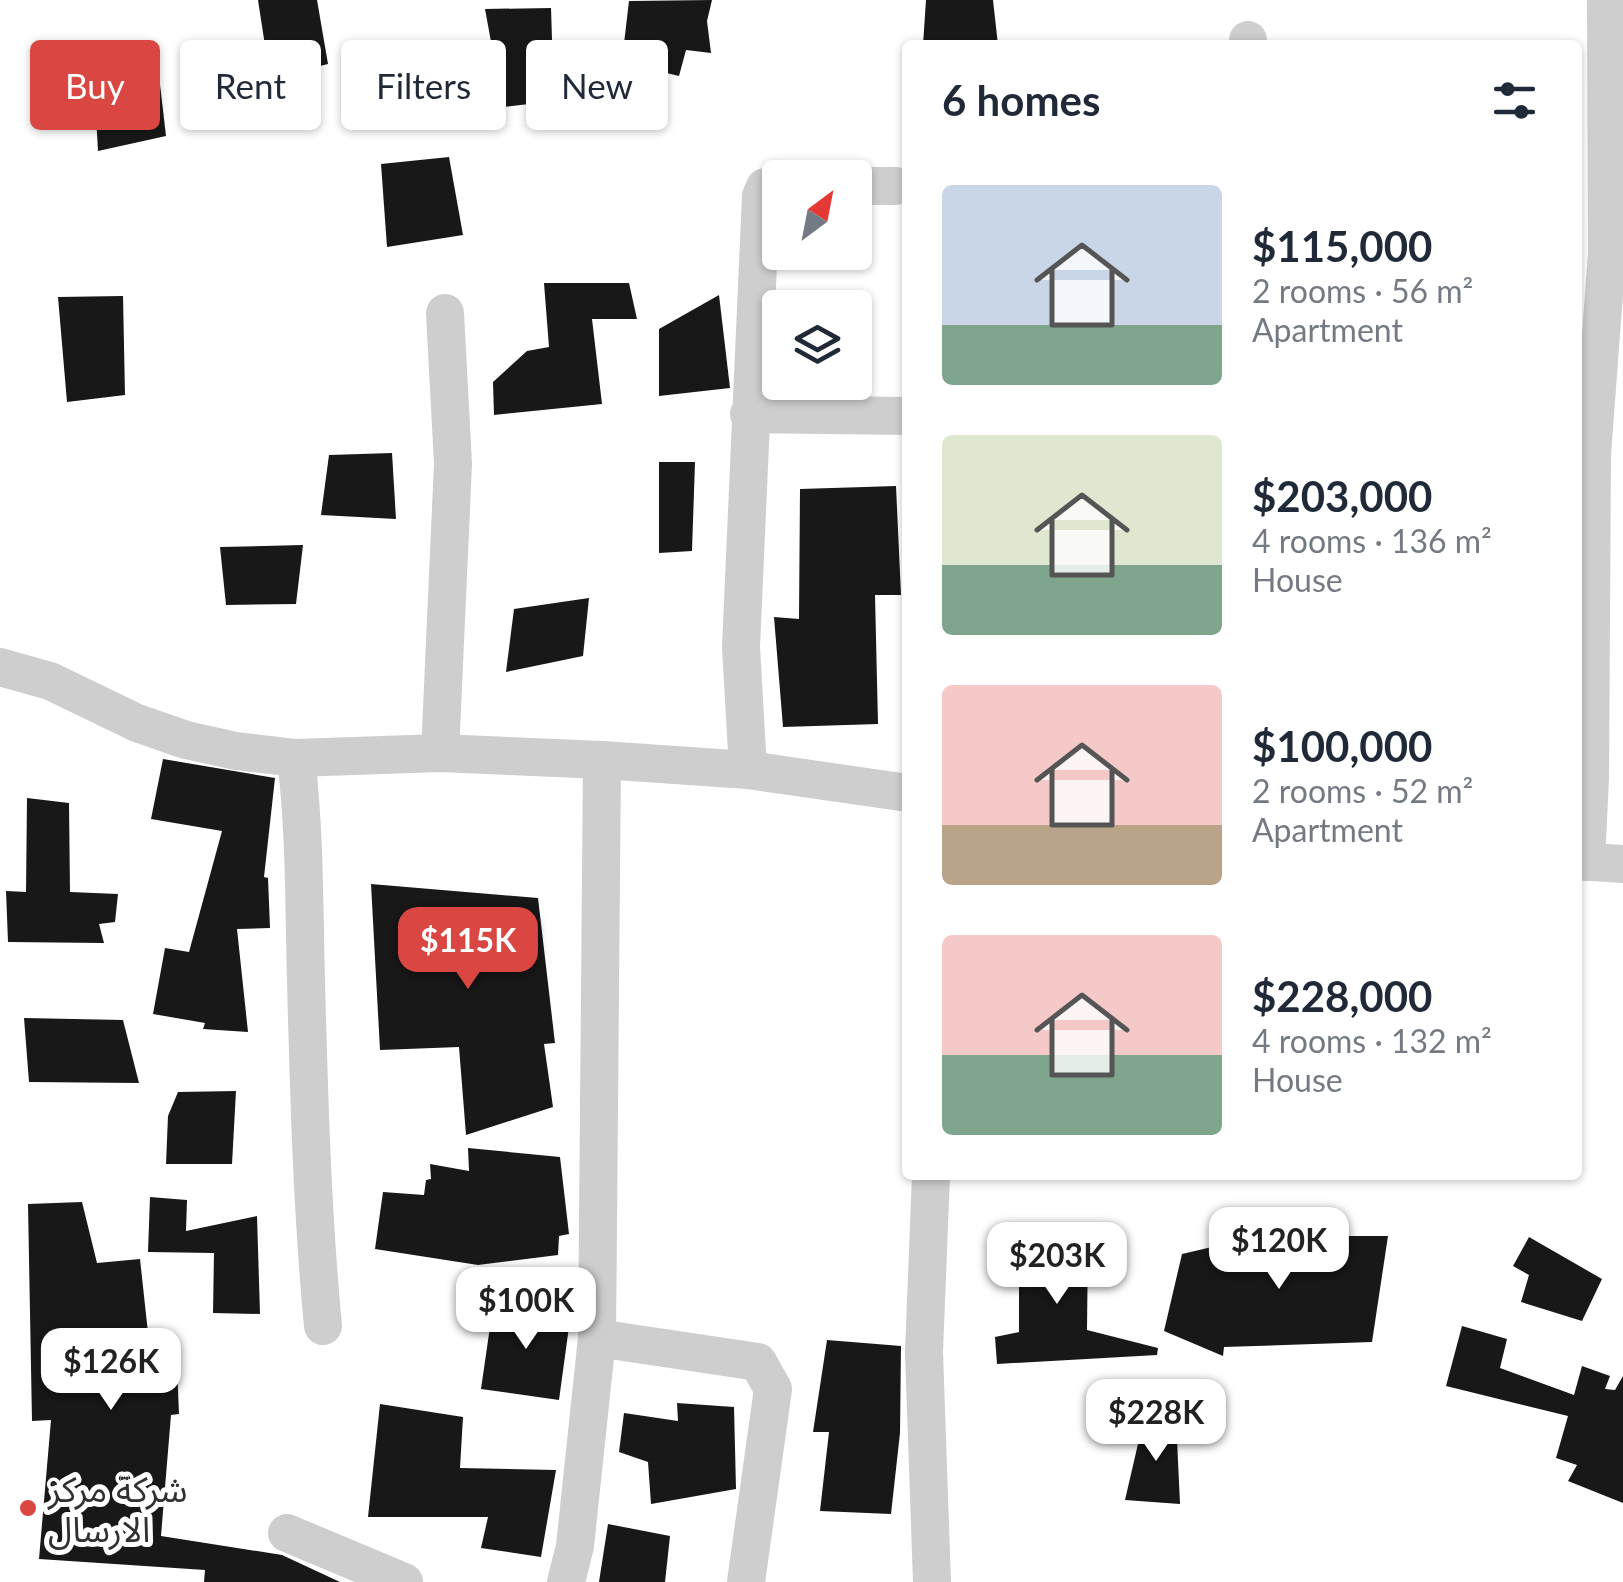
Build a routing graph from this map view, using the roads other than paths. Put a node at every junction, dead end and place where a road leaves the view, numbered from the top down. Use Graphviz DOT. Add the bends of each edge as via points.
graph roads {
  1 [pos="1606,0"];
  2 [pos="1614,45"];
  3 [pos="872,186"];
  4 [pos="896,186"];
  5 [pos="762,194"];
  6 [pos="446,313"];
  7 [pos="1609,405"];
  8 [pos="749,414"];
  9 [pos="902,416"];
  10 [pos="1585,454"];
  11 [pos="0,667"];
  12 [pos="440,753"];
  13 [pos="296,758"];
  14 [pos="602,760"];
  15 [pos="748,770"];
  16 [pos="902,793"];
  17 [pos="1596,862"];
  18 [pos="932,1180"];
  19 [pos="323,1326"];
  20 [pos="597,1338"];
  21 [pos="287,1532"];
  22 [pos="404,1582"];
  23 [pos="566,1582"];
  24 [pos="746,1582"];
  25 [pos="932,1582"];
  1 -- 2 [label="street"];
  2 -- 7 [label="street"];
  3 -- 4 [label="street"];
  5 -- 8 [label="street"];
  6 -- 12 [label="street" via="454,464"];
  7 -- 10 [label="street"];
  8 -- 9 [label="street"];
  8 -- 15 [label="street" via="741,647"];
  10 -- 17 [label="street"];
  11 -- 13 [label="street" via="50,681 186,740"];
  12 -- 13 [label="street"];
  12 -- 14 [label="street"];
  13 -- 19 [label="street" via="304,820"];
  14 -- 15 [label="street"];
  14 -- 20 [label="street"];
  15 -- 16 [label="street"];
  18 -- 25 [label="street" via="924,1352"];
  20 -- 23 [label="street"];
  20 -- 24 [label="street" via="758,1362 773,1389"];
  21 -- 22 [label="street"];
}
